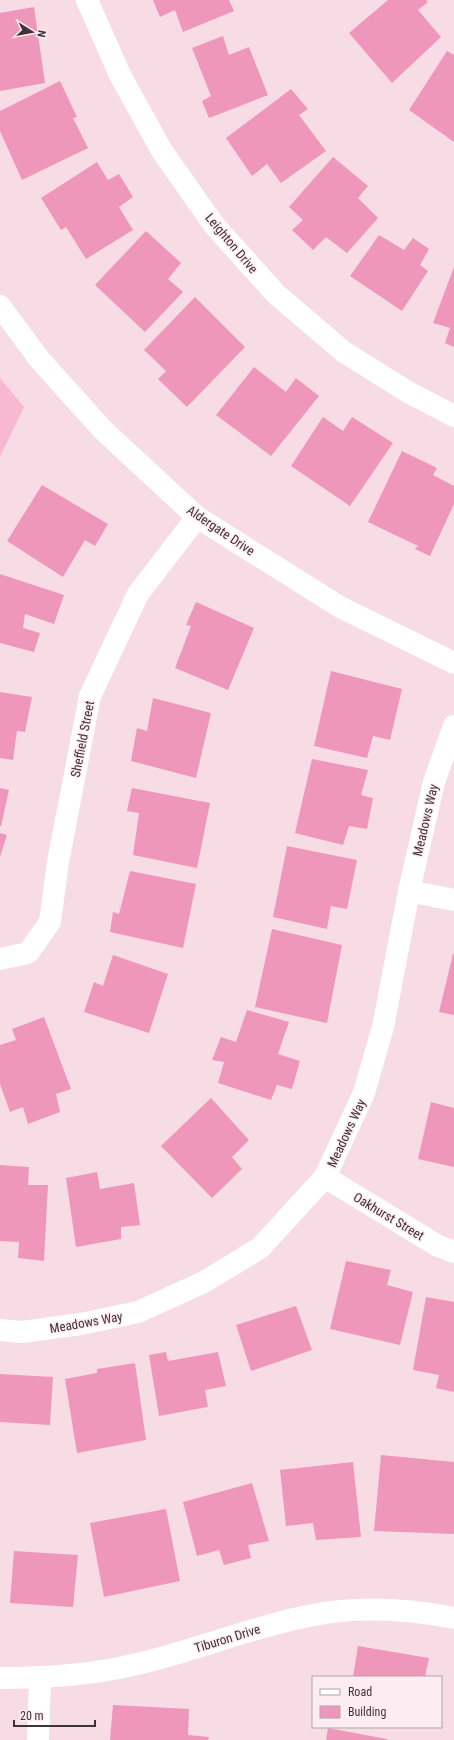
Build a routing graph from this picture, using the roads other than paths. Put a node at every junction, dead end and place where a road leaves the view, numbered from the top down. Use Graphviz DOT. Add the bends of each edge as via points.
graph roads {
  1 [pos="87,0"];
  2 [pos="0,306"];
  3 [pos="454,416"];
  4 [pos="196,517"];
  5 [pos="454,663"];
  6 [pos="454,726"];
  7 [pos="408,891"];
  8 [pos="454,900"];
  9 [pos="0,959"];
  10 [pos="325,1177"];
  11 [pos="454,1252"];
  12 [pos="0,1330"];
  13 [pos="454,1618"];
  14 [pos="0,1678"];
  15 [pos="40,1678"];
  16 [pos="38,1740"];
  1 -- 3 [label="street, Leighton Drive" via="120,75 162,151 214,225 276,294 344,352 408,392"];
  2 -- 4 [label="street, Aldergate Drive" via="40,360 103,430"];
  4 -- 5 [label="street, Aldergate Drive" via="340,607"];
  4 -- 9 [label="street, Sheffield Street" via="138,594 90,696 58,862 50,922 28,953"];
  6 -- 7 [label="street, Meadows Way" via="434,782"];
  7 -- 8 [label="street"];
  7 -- 10 [label="street, Meadows Way" via="377,1049 364,1093"];
  10 -- 11 [label="street, Oakhurst Street" via="438,1246"];
  10 -- 12 [label="street, Meadows Way" via="260,1248 204,1282 138,1312 81,1324 22,1332"];
  13 -- 15 [label="street, Tiburon Drive" via="431,1613 380,1610 331,1612 263,1627 172,1655 109,1670"];
  14 -- 15 [label="street, Tiburon Drive"];
  15 -- 16 [label="street"];
}
